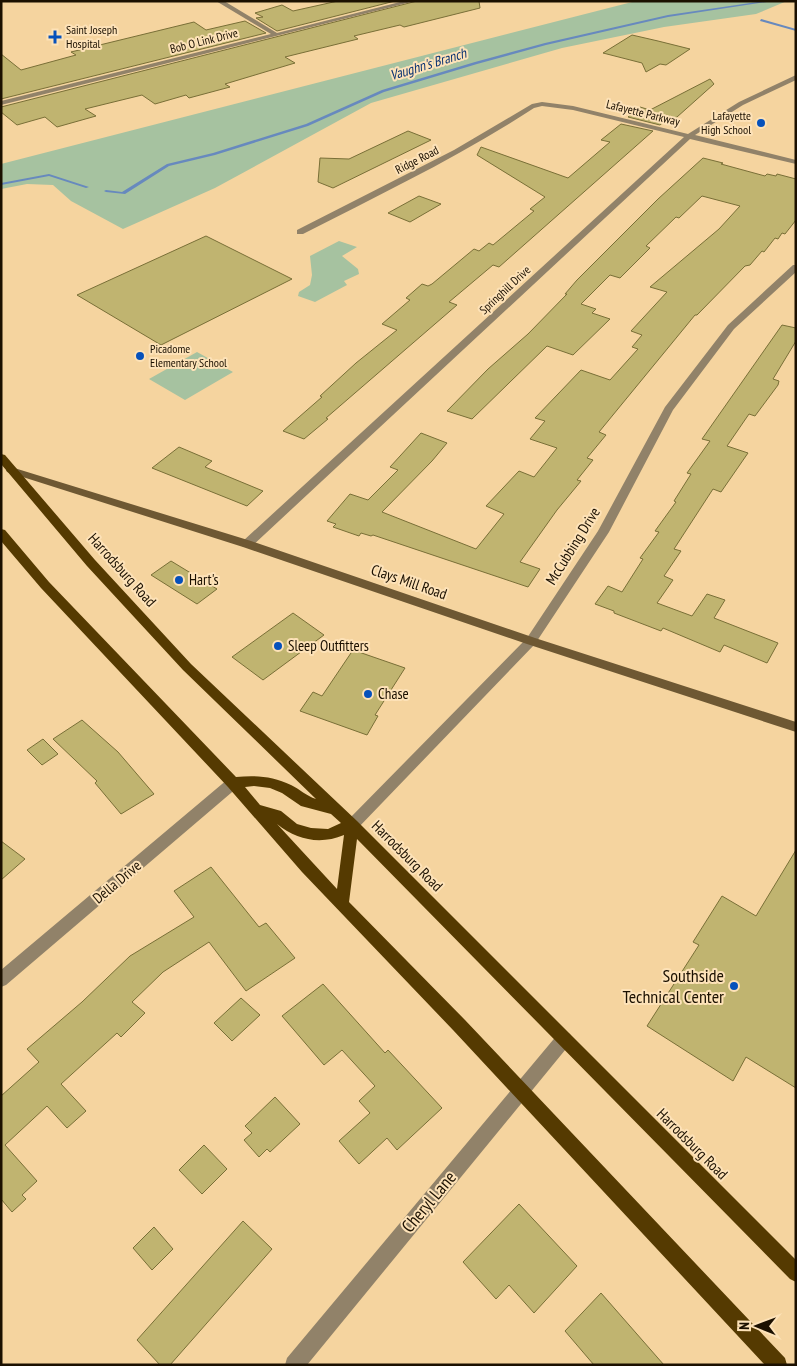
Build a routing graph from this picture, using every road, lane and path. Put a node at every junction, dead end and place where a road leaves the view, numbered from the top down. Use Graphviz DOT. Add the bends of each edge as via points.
graph roads {
  1 [pos="219,1"];
  2 [pos="412,1"];
  3 [pos="277,35"];
  4 [pos="796,77"];
  5 [pos="1,103"];
  6 [pos="542,104"];
  7 [pos="689,136"];
  8 [pos="796,162"];
  9 [pos="300,232"];
  10 [pos="796,267"];
  11 [pos="1,457"];
  12 [pos="6,469"];
  13 [pos="1,532"];
  14 [pos="247,544"];
  15 [pos="531,640"];
  16 [pos="796,727"];
  17 [pos="232,784"];
  18 [pos="255,809"];
  19 [pos="335,809"];
  20 [pos="352,825"];
  21 [pos="342,903"];
  22 [pos="1,980"];
  23 [pos="564,1039"];
  24 [pos="521,1092"];
  25 [pos="796,1273"];
  26 [pos="294,1365"];
  27 [pos="778,1365"];
  1 -- 3 [label="street"];
  2 -- 3 [label="street, Bob O Link Drive"];
  3 -- 5 [label="street, Bob O Link Drive"];
  4 -- 7 [label="street, Springhill Drive" via="758,94"];
  6 -- 7 [label="street, Lafayette Parkway" via="573,108"];
  6 -- 9 [label="street, Ridge Road" via="532,106 457,152"];
  7 -- 8 [label="street, Lafayette Parkway"];
  7 -- 14 [label="street, Springhill Drive"];
  10 -- 15 [label="street, McCubbing Drive" via="730,327 668,409 603,532"];
  11 -- 12 [label="main road, Harrodsburg Road"];
  12 -- 14 [label="main road, Clays Mill Road"];
  12 -- 19 [label="main road, Harrodsburg Road" via="187,667"];
  13 -- 17 [label="main road" via="51,592"];
  14 -- 15 [label="main road, Clays Mill Road"];
  15 -- 16 [label="main road, Clays Mill Road"];
  15 -- 20 [label="street, McCubbing Drive"];
  17 -- 18 [label="main road"];
  17 -- 19 [label="main road" via="271,783 306,802"];
  17 -- 22 [label="street, Della Drive"];
  18 -- 20 [label="main road" via="276,815 293,829 311,834 329,835"];
  18 -- 21 [label="main road"];
  19 -- 20 [label="main road, Harrodsburg Road"];
  20 -- 21 [label="main road"];
  20 -- 23 [label="main road, Harrodsburg Road"];
  21 -- 24 [label="main road"];
  23 -- 24 [label="street, Cheryl Lane"];
  23 -- 25 [label="main road, Harrodsburg Road"];
  24 -- 26 [label="street, Cheryl Lane"];
  24 -- 27 [label="main road"];
}
